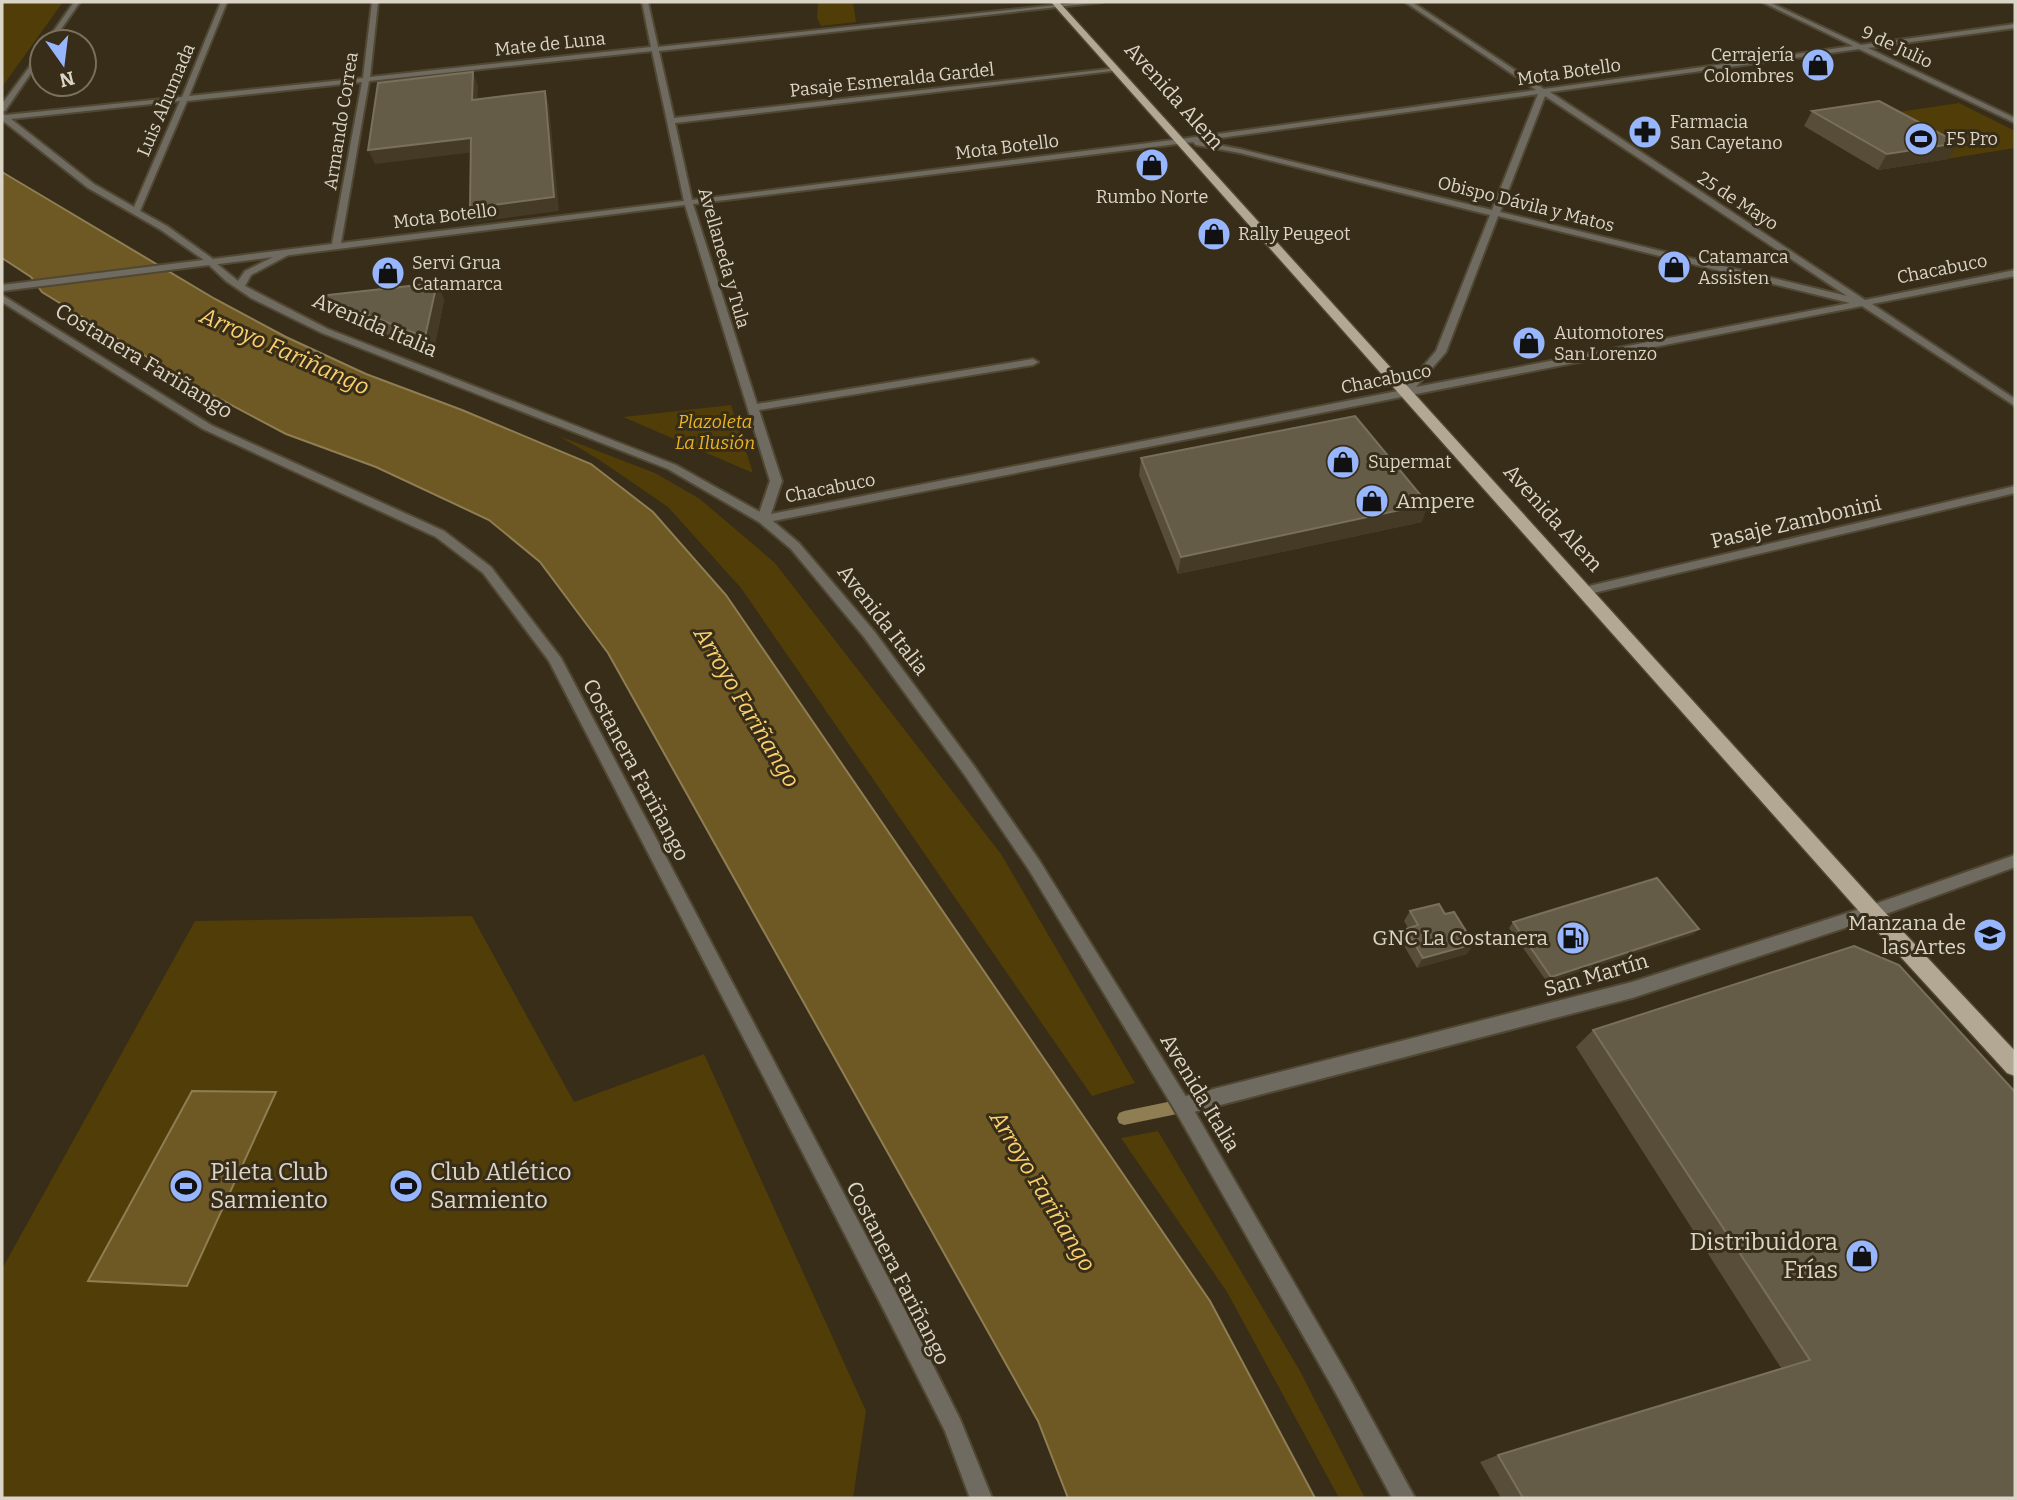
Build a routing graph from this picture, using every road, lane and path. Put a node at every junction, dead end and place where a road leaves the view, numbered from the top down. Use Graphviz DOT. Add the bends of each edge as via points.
graph roads {
  1 [pos="77,2"];
  2 [pos="224,2"];
  3 [pos="375,2"];
  4 [pos="645,2"];
  5 [pos="1100,2"];
  6 [pos="1408,2"];
  7 [pos="1765,2"];
  8 [pos="1057,4"];
  9 [pos="2015,26"];
  10 [pos="59,28"];
  11 [pos="1862,48"];
  12 [pos="655,49"];
  13 [pos="1117,71"];
  14 [pos="28,74"];
  15 [pos="366,79"];
  16 [pos="1543,91"];
  17 [pos="185,98"];
  18 [pos="2,115"];
  19 [pos="671,121"];
  20 [pos="2015,121"];
  21 [pos="1181,141"];
  22 [pos="688,202"];
  23 [pos="135,211"];
  24 [pos="1496,213"];
  25 [pos="336,246"];
  26 [pos="290,252"];
  27 [pos="211,262"];
  28 [pos="2015,273"];
  29 [pos="240,286"];
  30 [pos="2,288"];
  31 [pos="2,298"];
  32 [pos="1863,303"];
  33 [pos="1033,362"];
  34 [pos="1407,392"];
  35 [pos="2015,403"];
  36 [pos="752,408"];
  37 [pos="2015,489"];
  38 [pos="764,519"];
  39 [pos="1585,591"];
  40 [pos="2015,861"];
  41 [pos="1872,912"];
  42 [pos="2015,1066"];
  43 [pos="1182,1106"];
  44 [pos="981,1498"];
  45 [pos="1404,1498"];
  1 -- 10 [label="street"];
  2 -- 17 [label="street, Luis Ahumada"];
  3 -- 15 [label="street, Armando Correa"];
  4 -- 12 [label="street, Avellaneda y Tula"];
  5 -- 8 [label="street, Mate de Luna"];
  6 -- 16 [label="street, 25 de Mayo"];
  7 -- 11 [label="street, 9 de Julio"];
  8 -- 12 [label="street, Mate de Luna"];
  8 -- 13 [label="main road, Avenida Alem"];
  9 -- 11 [label="street, Mota Botello"];
  11 -- 16 [label="street, Mota Botello"];
  11 -- 20 [label="street, 9 de Julio"];
  12 -- 15 [label="street, Mate de Luna"];
  12 -- 19 [label="street, Avellaneda y Tula"];
  13 -- 19 [label="street, Pasaje Esmeralda Gardel"];
  13 -- 21 [label="main road, Avenida Alem"];
  14 -- 18 [label="street"];
  15 -- 17 [label="street, Mate de Luna"];
  15 -- 25 [label="street, Armando Correa"];
  16 -- 21 [label="street, Mota Botello"];
  16 -- 24 [label="street"];
  16 -- 32 [label="street, 25 de Mayo"];
  17 -- 18 [label="street, Mate de Luna"];
  17 -- 23 [label="street, Luis Ahumada"];
  18 -- 23 [label="street, Avenida Italia" via="91,186"];
  19 -- 22 [label="street, Avellaneda y Tula"];
  21 -- 22 [label="street, Mota Botello"];
  21 -- 24 [label="street, Obispo Dávila y Matos"];
  21 -- 34 [label="main road, Avenida Alem"];
  22 -- 25 [label="street, Mota Botello"];
  22 -- 36 [label="street, Avellaneda y Tula"];
  23 -- 27 [label="street, Avenida Italia"];
  24 -- 32 [label="street, Obispo Dávila y Matos"];
  24 -- 34 [label="street" via="1441,352"];
  25 -- 26 [label="street, Mota Botello"];
  26 -- 27 [label="street, Mota Botello"];
  26 -- 29 [label="street" via="248,274"];
  27 -- 29 [label="street, Avenida Italia"];
  27 -- 30 [label="street, Mota Botello"];
  28 -- 32 [label="street, Chacabuco"];
  29 -- 38 [label="street, Avenida Italia" via="325,331 672,467"];
  31 -- 44 [label="street, Costanera Fariñango" via="207,427 440,534 487,570 554,658 896,1313 953,1426"];
  32 -- 34 [label="street, Chacabuco"];
  32 -- 35 [label="street, 25 de Mayo"];
  33 -- 36 [label="street"];
  34 -- 38 [label="street, Chacabuco"];
  34 -- 39 [label="main road, Avenida Alem"];
  36 -- 38 [label="street, Avellaneda y Tula" via="776,481"];
  37 -- 39 [label="street, Pasaje Zambonini"];
  38 -- 43 [label="street, Avenida Italia" via="795,547 869,634 970,770"];
  39 -- 41 [label="main road, Avenida Alem"];
  40 -- 41 [label="street, San Martín"];
  41 -- 42 [label="main road, Avenida Alem"];
  41 -- 43 [label="street, San Martín" via="1632,990"];
  43 -- 45 [label="street, Avenida Italia"];
}
